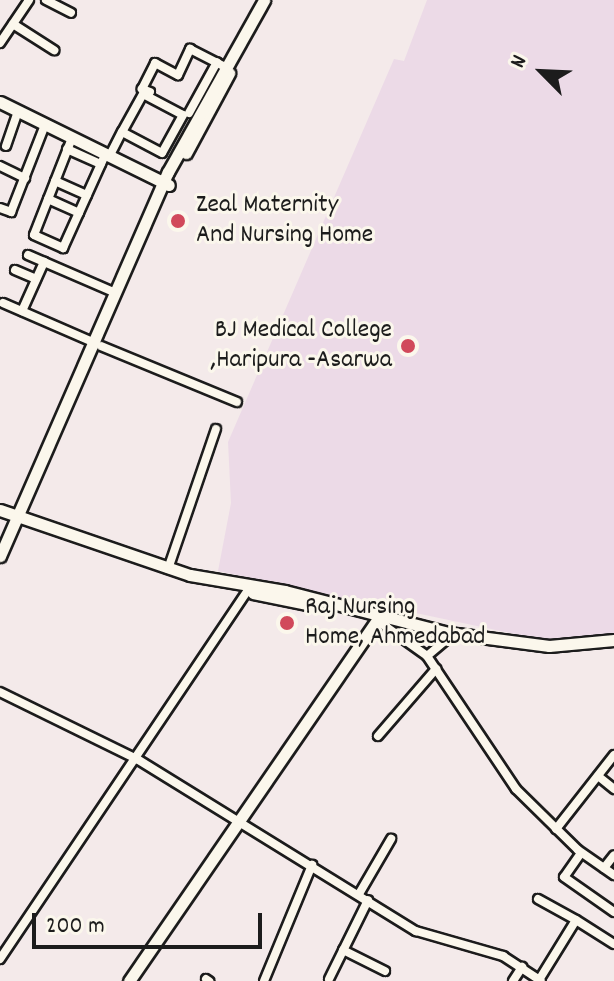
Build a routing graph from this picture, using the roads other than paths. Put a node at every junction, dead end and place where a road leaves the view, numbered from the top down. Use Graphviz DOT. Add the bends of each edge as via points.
graph roads {
  1 [pos="29,0"];
  2 [pos="46,0"];
  3 [pos="264,0"];
  4 [pos="271,0"];
  5 [pos="71,13"];
  6 [pos="13,24"];
  7 [pos="0,43"];
  8 [pos="54,50"];
  9 [pos="221,65"];
  10 [pos="0,102"];
  11 [pos="18,112"];
  12 [pos="193,114"];
  13 [pos="45,125"];
  14 [pos="122,132"];
  15 [pos="70,144"];
  16 [pos="6,146"];
  17 [pos="105,159"];
  18 [pos="0,166"];
  19 [pos="25,178"];
  20 [pos="55,181"];
  21 [pos="167,184"];
  22 [pos="87,195"];
  23 [pos="48,199"];
  24 [pos="0,208"];
  25 [pos="79,213"];
  26 [pos="28,255"];
  27 [pos="44,262"];
  28 [pos="15,270"];
  29 [pos="36,279"];
  30 [pos="116,293"];
  31 [pos="3,303"];
  32 [pos="22,311"];
  33 [pos="98,344"];
  34 [pos="237,402"];
  35 [pos="216,429"];
  36 [pos="0,510"];
  37 [pos="12,521"];
  38 [pos="0,556"];
  39 [pos="168,569"];
  40 [pos="247,592"];
  41 [pos="380,617"];
  42 [pos="447,639"];
  43 [pos="614,640"];
  44 [pos="614,646"];
  45 [pos="427,656"];
  46 [pos="436,669"];
  47 [pos="0,692"];
  48 [pos="378,736"];
  49 [pos="614,755"];
  50 [pos="137,759"];
  51 [pos="598,776"];
  52 [pos="614,789"];
  53 [pos="239,818"];
  54 [pos="556,829"];
  55 [pos="391,839"];
  56 [pos="581,853"];
  57 [pos="614,855"];
  58 [pos="312,865"];
  59 [pos="604,868"];
  60 [pos="614,875"];
  61 [pos="359,894"];
  62 [pos="538,899"];
  63 [pos="368,900"];
  64 [pos="614,912"];
  65 [pos="576,920"];
  66 [pos="614,944"];
  67 [pos="343,950"];
  68 [pos="0,959"];
  69 [pos="522,967"];
  70 [pos="385,971"];
  71 [pos="329,979"];
  72 [pos="540,980"];
  73 [pos="129,981"];
  74 [pos="264,981"];
  75 [pos="513,981"];
  1 -- 6 [label="street"];
  2 -- 5 [label="street"];
  3 -- 9 [label="main road"];
  4 -- 21 [label="main road"];
  6 -- 7 [label="street"];
  6 -- 8 [label="street"];
  9 -- 12 [label="main road"];
  9 -- 12 [label="street" via="190,49 178,75 155,63 142,89"];
  10 -- 11 [label="main road"];
  11 -- 13 [label="main road"];
  11 -- 16 [label="street"];
  12 -- 21 [label="main road"];
  13 -- 15 [label="main road"];
  13 -- 19 [label="street"];
  14 -- 14 [label="street" via="143,94 183,115 162,153"];
  14 -- 17 [label="street"];
  15 -- 17 [label="main road"];
  15 -- 20 [label="street"];
  17 -- 21 [label="main road"];
  17 -- 22 [label="street"];
  18 -- 19 [label="street"];
  19 -- 24 [label="street" via="11,212"];
  20 -- 22 [label="street"];
  20 -- 23 [label="street"];
  21 -- 30 [label="main road"];
  21 -- 33 [label="main road"];
  22 -- 25 [label="street"];
  23 -- 25 [label="street"];
  23 -- 25 [label="street" via="34,235 63,248"];
  26 -- 27 [label="street"];
  27 -- 29 [label="street"];
  27 -- 30 [label="street"];
  28 -- 29 [label="street"];
  29 -- 32 [label="street"];
  30 -- 33 [label="main road"];
  31 -- 32 [label="street"];
  32 -- 33 [label="street"];
  33 -- 34 [label="street"];
  33 -- 37 [label="main road"];
  35 -- 39 [label="street"];
  36 -- 37 [label="main road"];
  37 -- 38 [label="main road"];
  37 -- 39 [label="main road"];
  37 -- 40 [label="main road" via="140,569"];
  39 -- 41 [label="main road"];
  40 -- 41 [label="main road"];
  40 -- 50 [label="street"];
  41 -- 42 [label="main road"];
  41 -- 43 [label="main road" via="449,633 544,645"];
  41 -- 45 [label="street"];
  41 -- 53 [label="main road"];
  42 -- 44 [label="main road" via="548,653"];
  42 -- 45 [label="street"];
  45 -- 46 [label="street"];
  46 -- 48 [label="street"];
  46 -- 54 [label="street" via="516,789"];
  47 -- 50 [label="street"];
  49 -- 51 [label="street"];
  50 -- 53 [label="street"];
  50 -- 68 [label="street"];
  51 -- 52 [label="street"];
  51 -- 54 [label="street"];
  53 -- 58 [label="street"];
  53 -- 73 [label="main road"];
  54 -- 56 [label="street"];
  55 -- 61 [label="street"];
  56 -- 59 [label="street"];
  56 -- 64 [label="street" via="564,877"];
  57 -- 59 [label="street"];
  58 -- 61 [label="street"];
  58 -- 74 [label="street"];
  59 -- 60 [label="street"];
  61 -- 63 [label="street"];
  62 -- 65 [label="street"];
  63 -- 67 [label="street"];
  63 -- 69 [label="street" via="416,931 503,956"];
  65 -- 66 [label="street"];
  65 -- 72 [label="street"];
  67 -- 70 [label="street"];
  67 -- 71 [label="street"];
  69 -- 72 [label="street"];
  69 -- 75 [label="street"];
}
